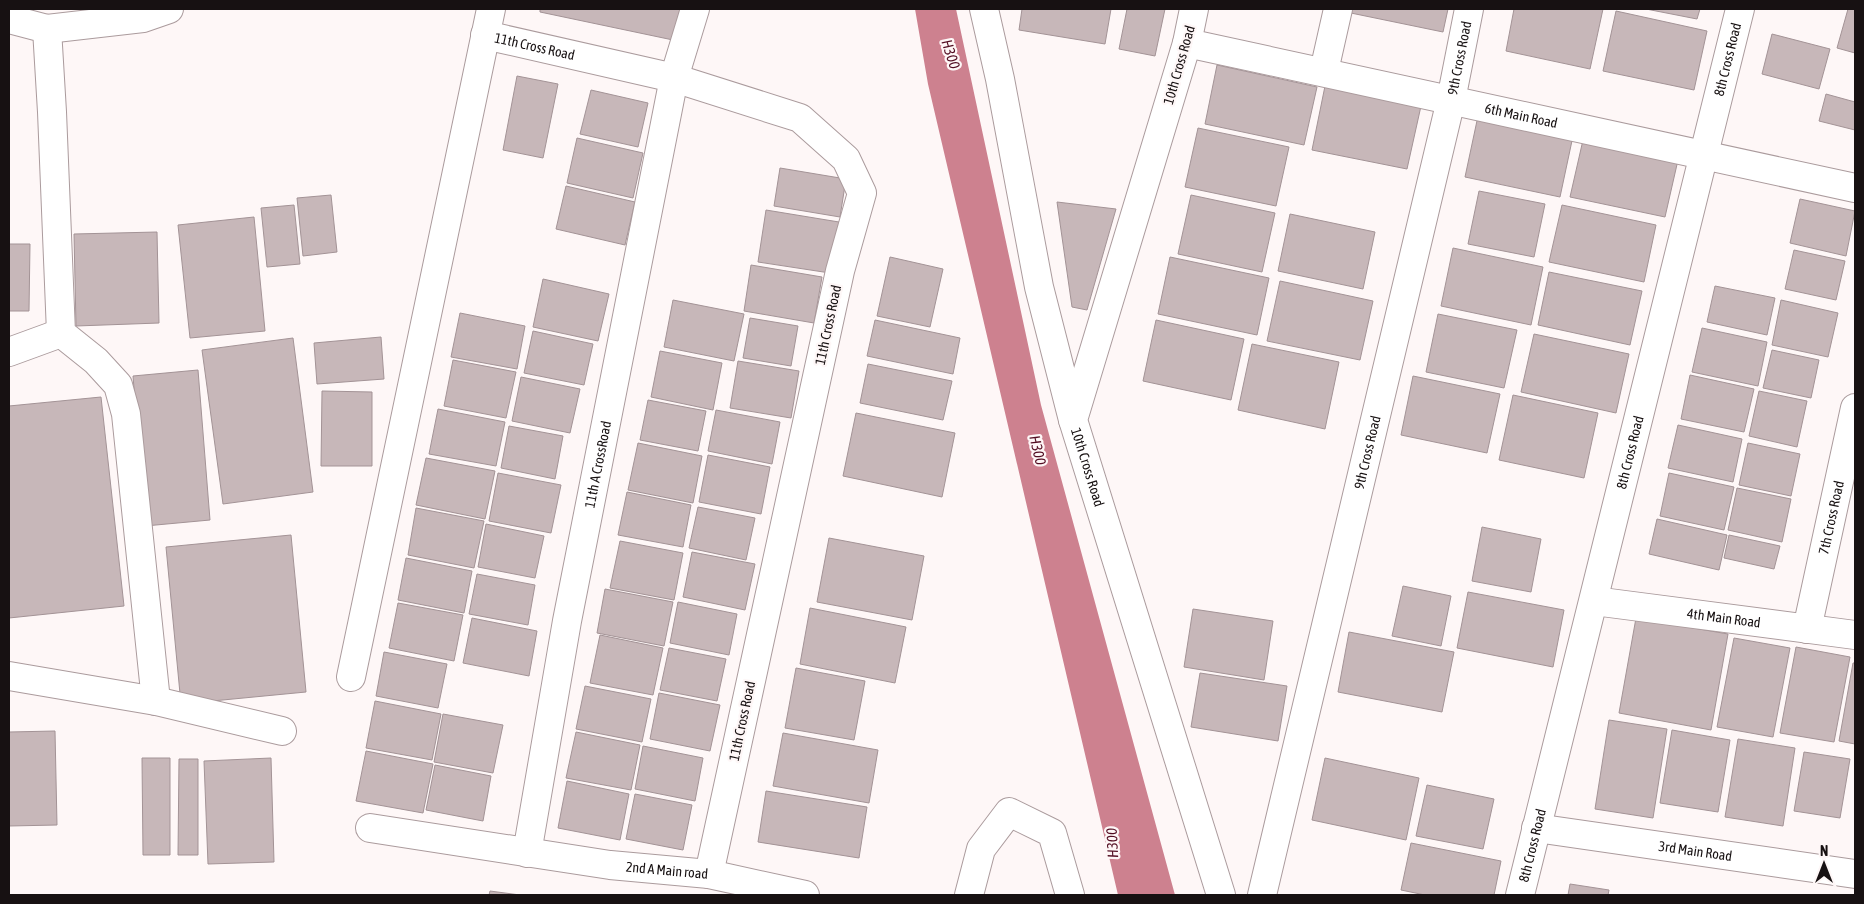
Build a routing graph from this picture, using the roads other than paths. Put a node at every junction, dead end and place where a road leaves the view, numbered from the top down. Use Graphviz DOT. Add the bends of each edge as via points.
graph roads {
  1 [pos="169,9"];
  2 [pos="491,9"];
  3 [pos="695,9"];
  4 [pos="984,9"];
  5 [pos="1194,9"];
  6 [pos="1338,9"];
  7 [pos="1469,9"];
  8 [pos="1740,9"];
  9 [pos="9,19"];
  10 [pos="47,29"];
  11 [pos="485,35"];
  12 [pos="1187,43"];
  13 [pos="1324,71"];
  14 [pos="674,78"];
  15 [pos="1451,100"];
  16 [pos="1705,156"];
  17 [pos="1855,188"];
  18 [pos="61,333"];
  19 [pos="9,352"];
  20 [pos="1855,408"];
  21 [pos="1073,420"];
  22 [pos="1594,601"];
  23 [pos="1807,629"];
  24 [pos="1855,635"];
  25 [pos="9,676"];
  26 [pos="351,677"];
  27 [pos="156,701"];
  28 [pos="282,731"];
  29 [pos="370,828"];
  30 [pos="1536,828"];
  31 [pos="527,853"];
  32 [pos="709,874"];
  33 [pos="1855,874"];
  34 [pos="805,895"];
  35 [pos="969,895"];
  36 [pos="1070,895"];
  37 [pos="1221,895"];
  38 [pos="1262,895"];
  39 [pos="1520,895"];
  1 -- 10 [label="street" via="144,18"];
  2 -- 11 [label="street"];
  3 -- 14 [label="street, 11th A CrossRoad"];
  4 -- 21 [label="street" via="1039,287"];
  5 -- 12 [label="street, 10th Cross Road"];
  6 -- 13 [label="street"];
  7 -- 15 [label="street, 9th Cross Road"];
  8 -- 16 [label="street, 8th Cross Road"];
  9 -- 10 [label="street"];
  10 -- 18 [label="street"];
  11 -- 14 [label="street, 11th Cross Road"];
  11 -- 26 [label="street"];
  12 -- 13 [label="street, 6th Main Road"];
  12 -- 21 [label="street, 10th Cross Road"];
  13 -- 15 [label="street, 6th Main Road"];
  14 -- 31 [label="street, 11th A CrossRoad" via="567,621"];
  14 -- 32 [label="street, 11th Cross Road" via="800,118 846,159 862,192 840,271"];
  15 -- 16 [label="street, 6th Main Road"];
  15 -- 38 [label="street, 9th Cross Road"];
  16 -- 17 [label="street, 6th Main Road"];
  16 -- 22 [label="street, 8th Cross Road"];
  18 -- 19 [label="street"];
  18 -- 27 [label="street" via="118,385 126,414"];
  20 -- 23 [label="street, 7th Cross Road"];
  21 -- 37 [label="street, 10th Cross Road"];
  22 -- 23 [label="street, 4th Main Road"];
  22 -- 30 [label="street, 8th Cross Road"];
  23 -- 24 [label="street, 4th Main Road"];
  25 -- 27 [label="street"];
  27 -- 28 [label="street"];
  29 -- 31 [label="street, 2nd A Main road"];
  30 -- 33 [label="street, 3rd Main Road"];
  30 -- 39 [label="street, 8th Cross Road"];
  31 -- 32 [label="street, 2nd A Main road"];
  32 -- 34 [label="street, 2nd A Main road"];
  35 -- 36 [label="street" via="981,849 1009,812 1052,833"];
}
